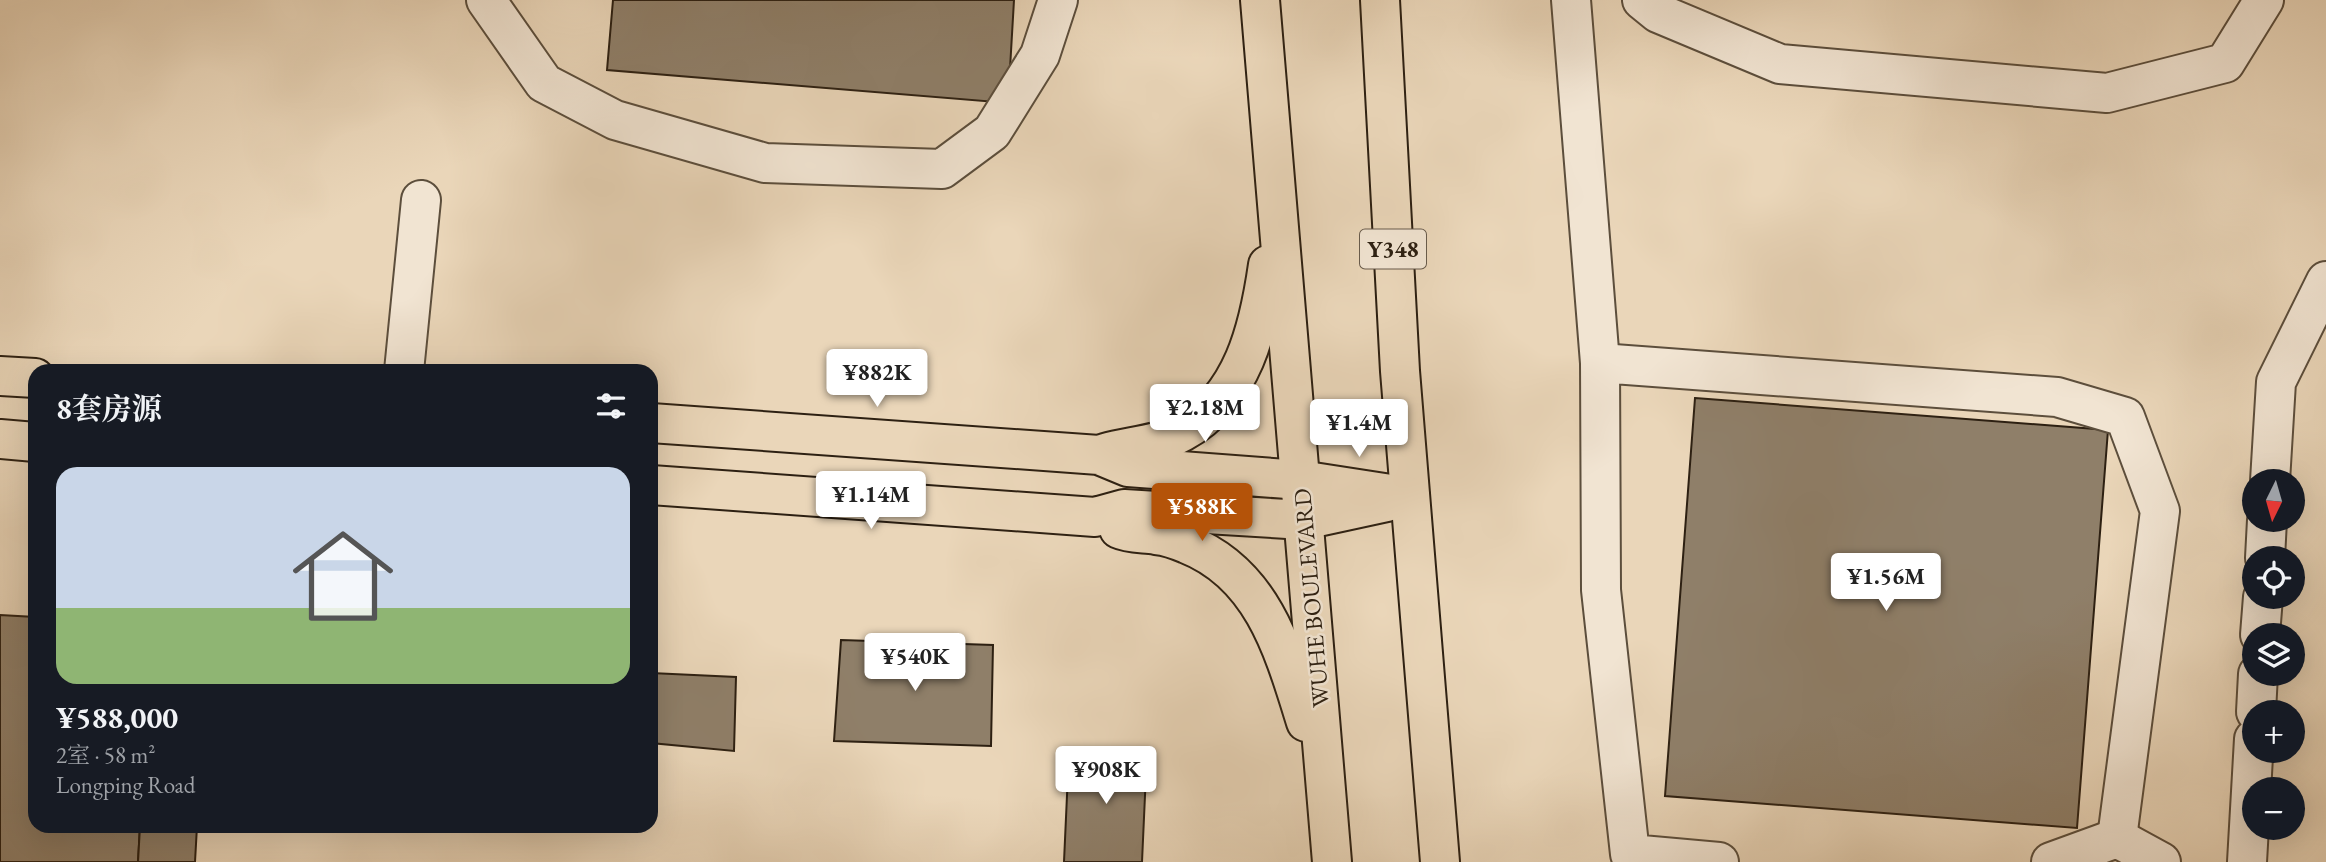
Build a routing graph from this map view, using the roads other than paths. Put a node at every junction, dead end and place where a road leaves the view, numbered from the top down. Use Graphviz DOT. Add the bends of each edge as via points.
graph roads {
  1 [pos="486,0"];
  2 [pos="1058,0"];
  3 [pos="1260,0"];
  4 [pos="1380,0"];
  5 [pos="1571,0"];
  6 [pos="1642,0"];
  7 [pos="2264,0"];
  8 [pos="421,200"];
  9 [pos="1277,209"];
  10 [pos="2326,281"];
  11 [pos="1600,363"];
  12 [pos="405,364"];
  13 [pos="0,376"];
  14 [pos="28,378"];
  15 [pos="658,424"];
  16 [pos="0,439"];
  17 [pos="28,441"];
  18 [pos="1099,455"];
  19 [pos="2271,469"];
  20 [pos="1300,480"];
  21 [pos="658,486"];
  22 [pos="1410,497"];
  23 [pos="1095,517"];
  24 [pos="1304,520"];
  25 [pos="2252,763"];
  26 [pos="1328,792"];
  27 [pos="2117,838"];
  28 [pos="1630,858"];
  29 [pos="1332,862"];
  30 [pos="1440,862"];
  31 [pos="1719,862"];
  32 [pos="2051,862"];
  33 [pos="2161,862"];
  34 [pos="2246,862"];
  1 -- 2 [label="lane" via="544,83 615,120 765,163 942,169 992,132 1040,55"];
  3 -- 9 [label="main road, WUHE BOULEVARD"];
  4 -- 22 [label="main road, Y348"];
  5 -- 11 [label="lane"];
  6 -- 7 [label="lane" via="1658,13 1780,64 2107,93 2225,63"];
  8 -- 12 [label="lane"];
  9 -- 18 [label="main road" via="1258,320 1236,379 1222,398 1181,432"];
  9 -- 20 [label="main road, WUHE BOULEVARD"];
  10 -- 19 [label="lane" via="2276,382"];
  11 -- 27 [label="lane" via="2057,397 2125,417 2160,511"];
  11 -- 28 [label="lane" via="1601,590"];
  13 -- 14 [label="main road"];
  15 -- 18 [label="main road"];
  16 -- 17 [label="main road"];
  18 -- 20 [label="main road" via="1128,467"];
  20 -- 22 [label="main road"];
  20 -- 24 [label="main road, WUHE BOULEVARD"];
  21 -- 23 [label="main road"];
  22 -- 24 [label="main road"];
  22 -- 30 [label="main road, Y348"];
  23 -- 24 [label="main road" via="1124,509"];
  23 -- 26 [label="main road" via="1123,531 1159,535 1206,552 1249,587 1265,612 1291,675"];
  24 -- 26 [label="main road, WUHE BOULEVARD"];
  25 -- 34 [label="lane"];
  26 -- 29 [label="main road, WUHE BOULEVARD"];
  27 -- 32 [label="lane"];
  27 -- 33 [label="lane"];
  28 -- 31 [label="lane"];
}
